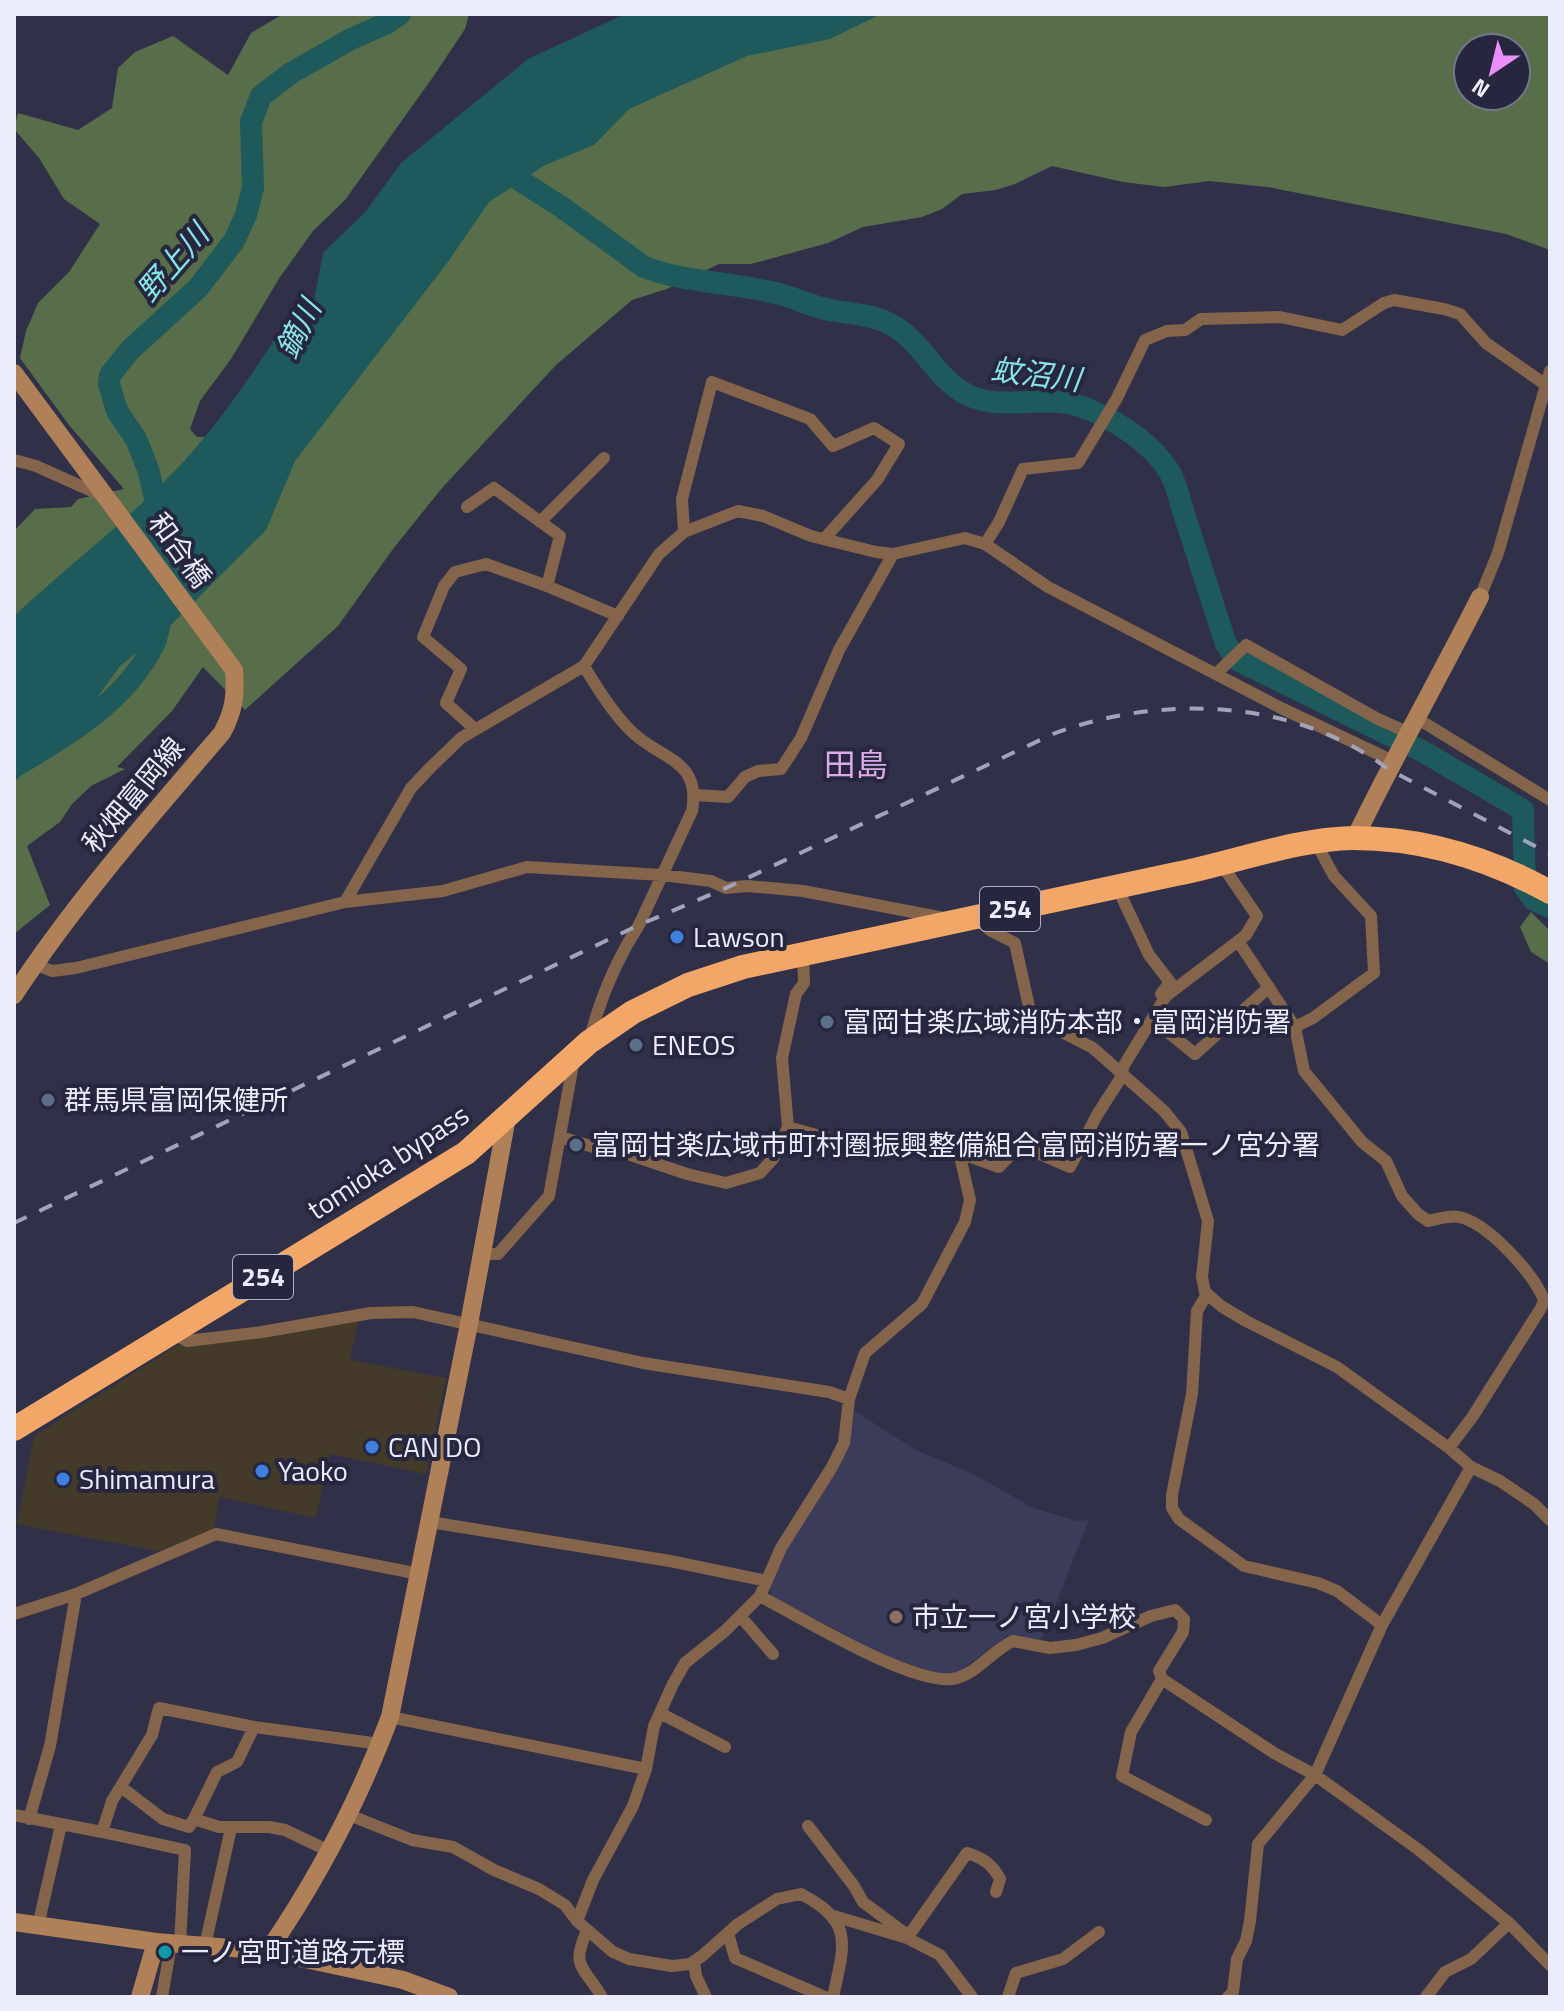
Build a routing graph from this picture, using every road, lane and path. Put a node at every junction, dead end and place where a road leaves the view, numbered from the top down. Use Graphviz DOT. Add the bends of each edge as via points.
graph roads {
  1 [pos="1550,371"];
  2 [pos="14,373"];
  3 [pos="1546,385"];
  4 [pos="604,458"];
  5 [pos="14,460"];
  6 [pos="103,496"];
  7 [pos="467,507"];
  8 [pos="540,522"];
  9 [pos="684,532"];
  10 [pos="824,539"];
  11 [pos="985,544"];
  12 [pos="893,554"];
  13 [pos="547,586"];
  14 [pos="1480,597"];
  15 [pos="618,616"];
  16 [pos="198,623"];
  17 [pos="584,666"];
  18 [pos="1220,669"];
  19 [pos="1414,726"];
  20 [pos="475,729"];
  21 [pos="1393,761"];
  22 [pos="695,795"];
  23 [pos="1550,800"];
  24 [pos="1355,838"];
  25 [pos="1315,841"];
  26 [pos="1222,865"];
  27 [pos="662,875"];
  28 [pos="1117,887"];
  29 [pos="1550,892"];
  30 [pos="345,902"];
  31 [pos="966,918"];
  32 [pos="1238,941"];
  33 [pos="803,954"];
  34 [pos="34,964"];
  35 [pos="1269,987"];
  36 [pos="14,995"];
  37 [pos="1164,1000"];
  38 [pos="1152,1019"];
  39 [pos="1295,1027"];
  40 [pos="581,1048"];
  41 [pos="1122,1076"];
  42 [pos="507,1117"];
  43 [pos="788,1127"];
  44 [pos="561,1137"];
  45 [pos="960,1156"];
  46 [pos="482,1254"];
  47 [pos="1207,1294"];
  48 [pos="469,1324"];
  49 [pos="171,1333"];
  50 [pos="849,1399"];
  51 [pos="14,1413"];
  52 [pos="14,1429"];
  53 [pos="1449,1448"];
  54 [pos="1471,1467"];
  55 [pos="1550,1520"];
  56 [pos="430,1522"];
  57 [pos="419,1574"];
  58 [pos="767,1581"];
  59 [pos="76,1594"];
  60 [pos="760,1596"];
  61 [pos="14,1614"];
  62 [pos="740,1616"];
  63 [pos="1382,1625"];
  64 [pos="773,1654"];
  65 [pos="1162,1679"];
  66 [pos="660,1713"];
  67 [pos="390,1717"];
  68 [pos="254,1727"];
  69 [pos="380,1744"];
  70 [pos="725,1747"];
  71 [pos="646,1769"];
  72 [pos="1315,1775"];
  73 [pos="121,1787"];
  74 [pos="14,1815"];
  75 [pos="349,1815"];
  76 [pos="29,1819"];
  77 [pos="1206,1820"];
  78 [pos="192,1823"];
  79 [pos="61,1825"];
  80 [pos="808,1826"];
  81 [pos="231,1828"];
  82 [pos="102,1832"];
  83 [pos="185,1850"];
  84 [pos="329,1851"];
  85 [pos="996,1892"];
  86 [pos="863,1902"];
  87 [pos="834,1916"];
  88 [pos="14,1922"];
  89 [pos="1509,1923"];
  90 [pos="582,1925"];
  91 [pos="38,1926"];
  92 [pos="876,1928"];
  93 [pos="1099,1932"];
  94 [pos="728,1933"];
  95 [pos="908,1937"];
  96 [pos="169,1944"];
  97 [pos="205,1946"];
  98 [pos="268,1951"];
  99 [pos="694,1961"];
  100 [pos="1550,1965"];
  101 [pos="140,1997"];
  102 [pos="162,1997"];
  103 [pos="449,1997"];
  104 [pos="602,1997"];
  105 [pos="706,1997"];
  106 [pos="825,1997"];
  107 [pos="833,1997"];
  108 [pos="972,1997"];
  109 [pos="1008,1997"];
  110 [pos="1228,1997"];
  111 [pos="1426,1997"];
  1 -- 3 [label="street"];
  2 -- 6 [label="main road"];
  3 -- 11 [label="street" via="1486,343 1460,314 1408,301 1384,303 1342,330 1280,317 1201,319 1185,330 1145,340 1078,463 1023,469"];
  3 -- 14 [label="street"];
  4 -- 8 [label="street"];
  5 -- 6 [label="street"];
  6 -- 16 [label="main road, 和合橋"];
  7 -- 8 [label="street" via="494,488"];
  8 -- 13 [label="street" via="560,536"];
  9 -- 10 [label="street" via="738,511"];
  9 -- 10 [label="street" via="682,499 712,382 810,419 833,446 874,428 899,444 877,480"];
  9 -- 15 [label="street" via="659,554"];
  10 -- 12 [label="street"];
  11 -- 12 [label="street" via="965,538"];
  11 -- 18 [label="street" via="1048,587"];
  12 -- 22 [label="street" via="781,769 745,777 728,797"];
  13 -- 15 [label="street"];
  13 -- 20 [label="street" via="486,564 455,572 444,586 423,637 461,669 446,703"];
  14 -- 19 [label="main road"];
  15 -- 17 [label="street"];
  16 -- 34 [label="main road, 秋畑富岡線" via="234,670 232,715"];
  17 -- 20 [label="street"];
  17 -- 22 [label="street" via="631,732 685,768"];
  18 -- 19 [label="street" via="1246,645 1376,718"];
  18 -- 21 [label="street" via="1281,708"];
  19 -- 21 [label="main road"];
  19 -- 23 [label="street"];
  20 -- 30 [label="street" via="411,788"];
  21 -- 24 [label="main road"];
  22 -- 27 [label="street"];
  24 -- 25 [label="highway, 254"];
  24 -- 29 [label="highway, 254" via="1465,854"];
  25 -- 26 [label="highway, 254"];
  25 -- 39 [label="street" via="1334,876 1371,916 1374,973"];
  26 -- 28 [label="highway, 254"];
  26 -- 32 [label="street" via="1257,916"];
  27 -- 30 [label="street" via="527,867 443,891"];
  27 -- 31 [label="street"];
  27 -- 40 [label="street"];
  28 -- 31 [label="highway, 254"];
  28 -- 37 [label="street" via="1149,955 1170,982 1161,994"];
  30 -- 34 [label="street" via="76,968 52,971"];
  31 -- 33 [label="highway, 254"];
  31 -- 41 [label="street" via="1015,943 1031,1016 1093,1048"];
  32 -- 35 [label="street"];
  32 -- 37 [label="street"];
  33 -- 40 [label="highway, 254" via="688,985 633,1012"];
  33 -- 43 [label="street" via="804,983 796,994 782,1058"];
  34 -- 36 [label="main road, 秋畑富岡線"];
  35 -- 38 [label="street" via="1195,1054"];
  35 -- 39 [label="street"];
  37 -- 38 [label="street"];
  38 -- 41 [label="street"];
  39 -- 53 [label="street" via="1304,1071 1362,1142 1386,1161 1402,1196 1418,1214 1428,1221 1456,1216 1469,1221 1516,1258 1544,1300"];
  40 -- 42 [label="highway, 254"];
  40 -- 44 [label="street"];
  41 -- 45 [label="street" via="1070,1167 1026,1148 1016,1149 999,1167"];
  41 -- 47 [label="street" via="1181,1132 1208,1221 1202,1277"];
  42 -- 46 [label="main road"];
  42 -- 49 [label="highway, tomioka bypass / 254" via="466,1153"];
  42 -- 51 [label="highway, tomioka bypass / 254" via="458,1141"];
  43 -- 44 [label="street" via="760,1173 726,1183"];
  43 -- 45 [label="street" via="859,1147 877,1137 898,1135"];
  44 -- 46 [label="street" via="549,1196 498,1254"];
  45 -- 50 [label="street" via="970,1200 965,1222 922,1304 865,1353"];
  46 -- 48 [label="main road"];
  47 -- 53 [label="street" via="1246,1321 1337,1367"];
  47 -- 63 [label="street" via="1197,1311 1192,1394 1172,1508 1179,1519 1244,1566 1337,1591"];
  48 -- 49 [label="street" via="413,1312 371,1313 187,1341"];
  48 -- 50 [label="street" via="643,1363"];
  48 -- 56 [label="main road"];
  49 -- 52 [label="highway, tomioka bypass / 254"];
  50 -- 58 [label="street" via="844,1443"];
  53 -- 54 [label="street"];
  54 -- 55 [label="street" via="1500,1481"];
  54 -- 63 [label="street"];
  56 -- 57 [label="main road"];
  56 -- 58 [label="street"];
  57 -- 59 [label="street" via="216,1534"];
  57 -- 67 [label="main road"];
  58 -- 60 [label="street"];
  59 -- 61 [label="street"];
  59 -- 76 [label="street" via="50,1746"];
  60 -- 62 [label="street"];
  60 -- 65 [label="street" via="888,1663 942,1681 960,1677 1013,1641 1050,1648 1076,1645 1172,1609 1181,1615 1184,1627 1159,1671"];
  62 -- 64 [label="street"];
  62 -- 66 [label="street" via="685,1663"];
  63 -- 72 [label="street"];
  65 -- 72 [label="street"];
  65 -- 77 [label="street" via="1131,1732 1122,1776"];
  66 -- 70 [label="street"];
  66 -- 71 [label="street"];
  67 -- 69 [label="main road"];
  67 -- 71 [label="street"];
  68 -- 69 [label="street"];
  68 -- 73 [label="street" via="159,1708 152,1735"];
  68 -- 78 [label="street" via="237,1762 217,1772"];
  69 -- 75 [label="main road"];
  71 -- 90 [label="street" via="633,1806 593,1880"];
  72 -- 89 [label="street"];
  72 -- 110 [label="street" via="1258,1844 1250,1921"];
  73 -- 78 [label="street" via="163,1819"];
  73 -- 82 [label="street"];
  74 -- 76 [label="street"];
  75 -- 84 [label="main road"];
  75 -- 90 [label="street" via="412,1840 453,1847 539,1889 565,1905"];
  76 -- 79 [label="street"];
  78 -- 81 [label="street"];
  78 -- 83 [label="street"];
  79 -- 82 [label="street"];
  79 -- 91 [label="street"];
  80 -- 86 [label="street"];
  81 -- 84 [label="street" via="285,1830"];
  81 -- 97 [label="street"];
  82 -- 83 [label="street"];
  83 -- 96 [label="street"];
  84 -- 98 [label="main road"];
  85 -- 95 [label="street" via="1000,1879 993,1866 967,1853"];
  86 -- 92 [label="street"];
  86 -- 95 [label="street"];
  87 -- 92 [label="street"];
  87 -- 94 [label="street" via="801,1894 788,1895"];
  87 -- 107 [label="street" via="842,1940"];
  88 -- 91 [label="main road"];
  89 -- 100 [label="street"];
  89 -- 111 [label="street" via="1471,1959 1445,1972"];
  90 -- 99 [label="street" via="629,1959 672,1966"];
  90 -- 104 [label="street" via="577,1961"];
  91 -- 96 [label="main road"];
  92 -- 95 [label="street"];
  93 -- 109 [label="street" via="1063,1959 1016,1973"];
  94 -- 99 [label="street"];
  94 -- 106 [label="street" via="735,1958"];
  95 -- 108 [label="street" via="940,1955"];
  96 -- 97 [label="main road"];
  96 -- 101 [label="main road"];
  96 -- 102 [label="street"];
  97 -- 98 [label="main road"];
  98 -- 103 [label="main road" via="403,1980"];
  99 -- 105 [label="street"];
}
